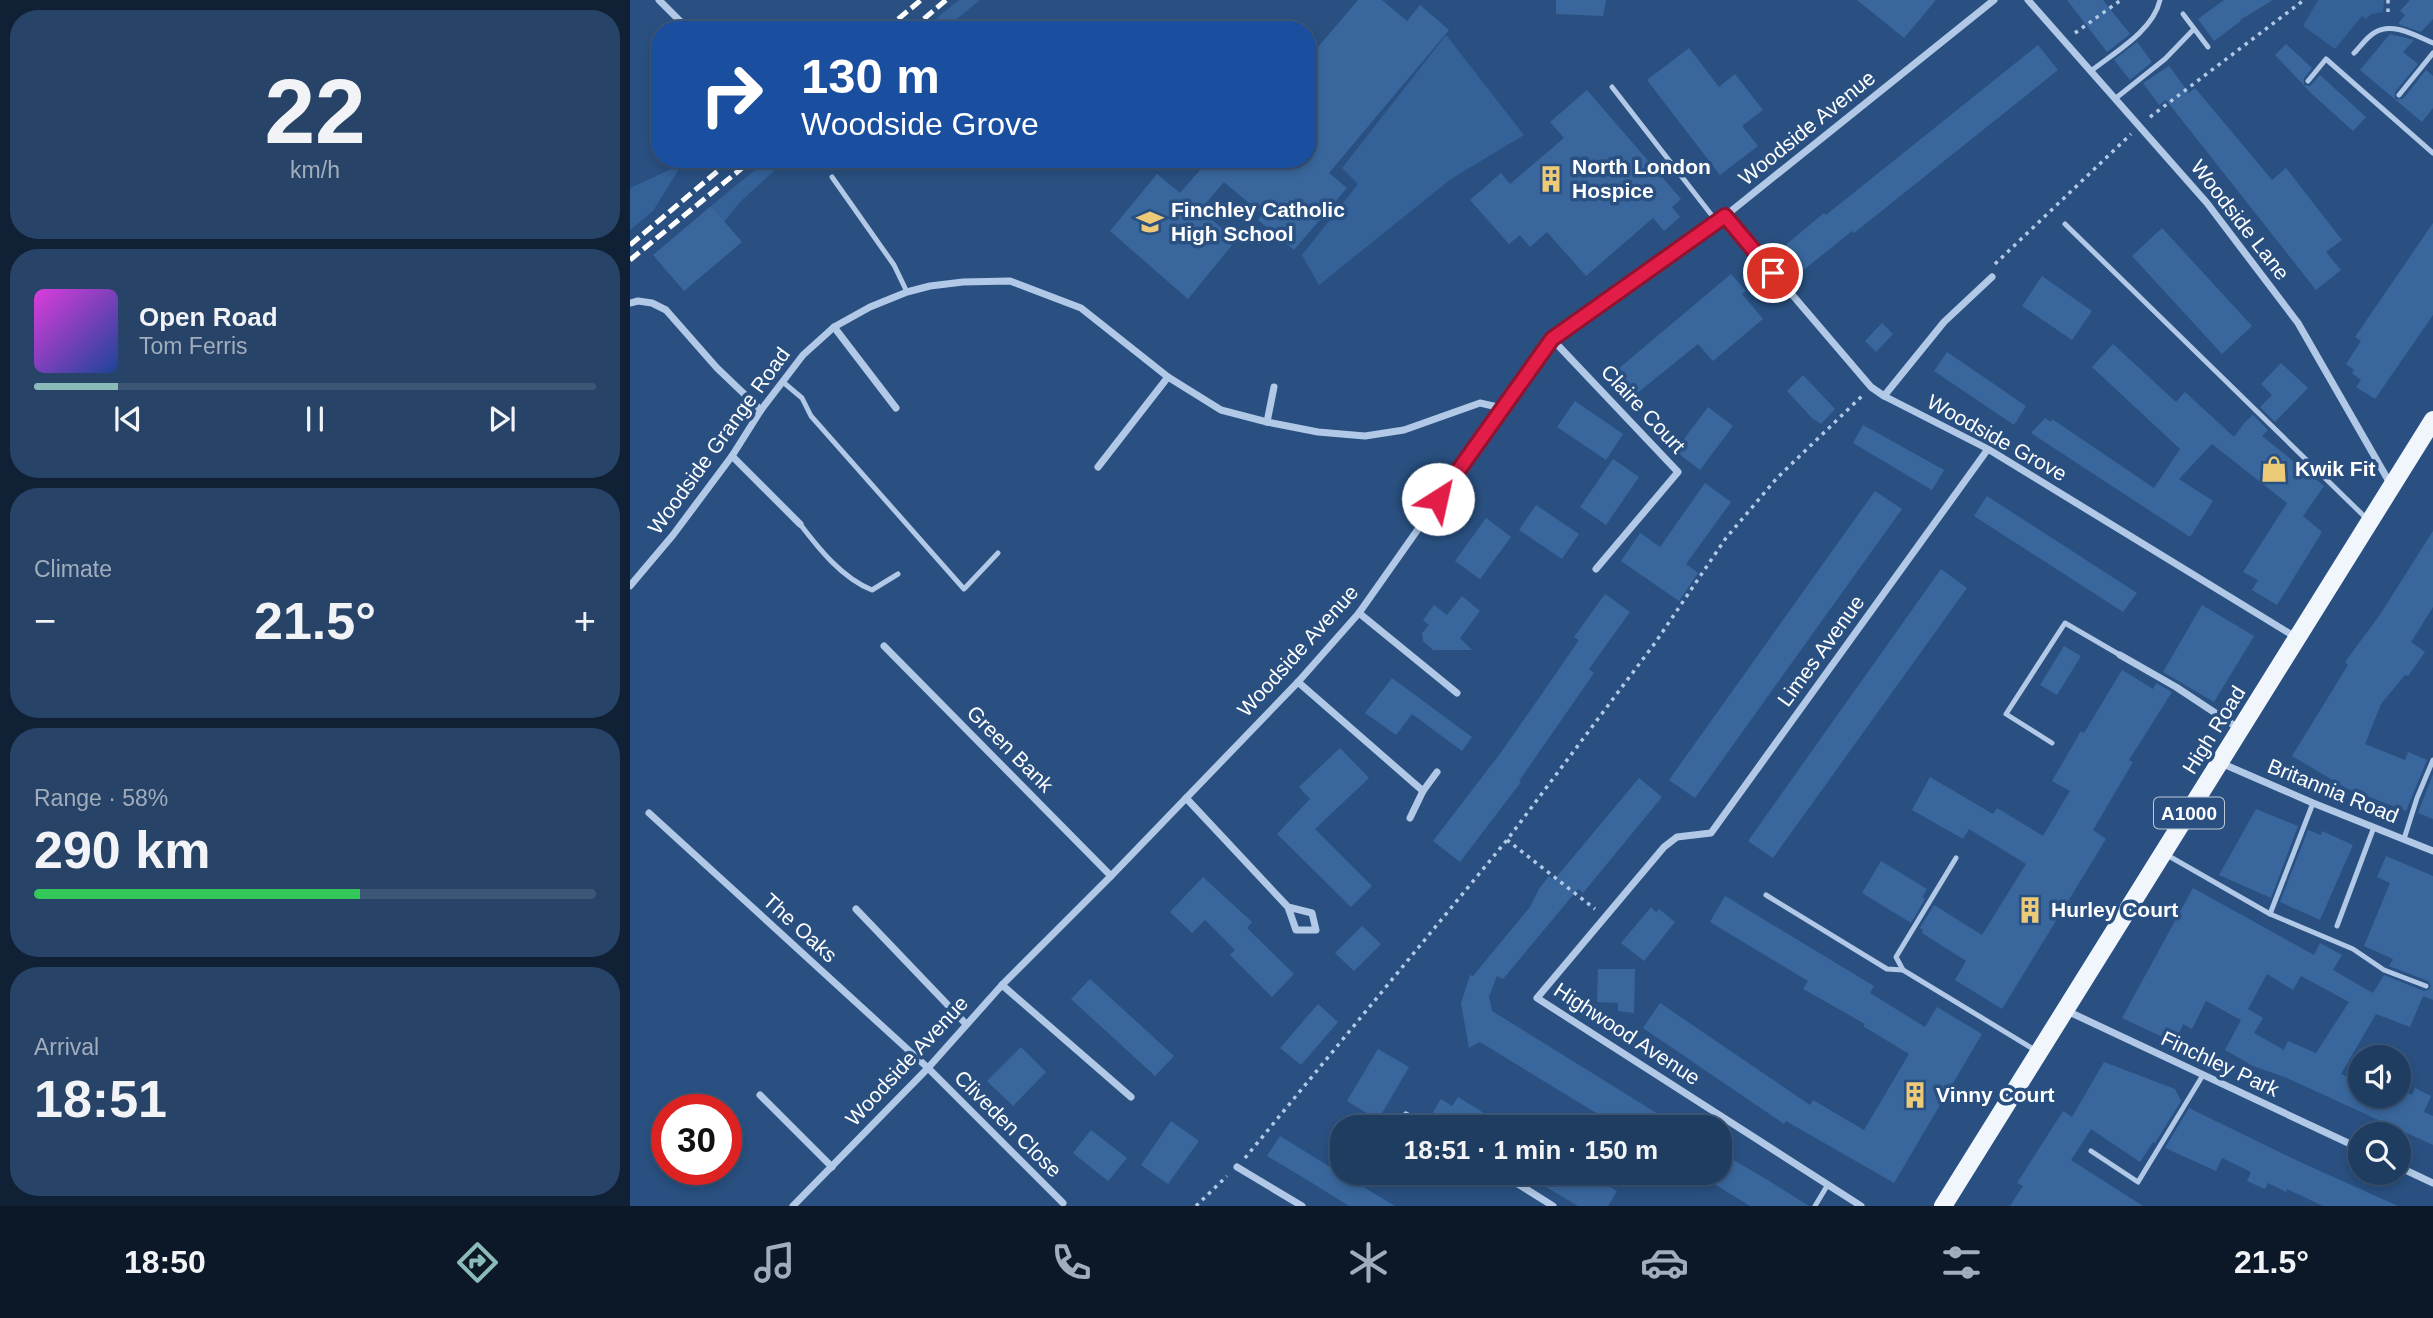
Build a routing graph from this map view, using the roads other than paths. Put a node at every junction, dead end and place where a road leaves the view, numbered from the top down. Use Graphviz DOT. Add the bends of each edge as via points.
graph roads {
  1 [pos="659,0"];
  2 [pos="1994,0"];
  3 [pos="2028,0"];
  4 [pos="2160,0"];
  5 [pos="2183,14"];
  6 [pos="680,21"];
  7 [pos="2194,29"];
  8 [pos="2433,43"];
  9 [pos="2208,47"];
  10 [pos="2354,53"];
  11 [pos="2433,53"];
  12 [pos="2091,71"];
  13 [pos="2308,81"];
  14 [pos="1612,87"];
  15 [pos="2399,95"];
  16 [pos="2116,98"];
  17 [pos="2433,153"];
  18 [pos="832,177"];
  19 [pos="1725,216"];
  20 [pos="1717,222"];
  21 [pos="2065,224"];
  22 [pos="1992,276"];
  23 [pos="907,292"];
  24 [pos="630,303"];
  25 [pos="834,327"];
  26 [pos="1552,339"];
  27 [pos="1168,377"];
  28 [pos="783,382"];
  29 [pos="1274,387"];
  30 [pos="1884,396"];
  31 [pos="896,408"];
  32 [pos="1502,408"];
  33 [pos="761,410"];
  34 [pos="2433,420"];
  35 [pos="1267,422"];
  36 [pos="1988,449"];
  37 [pos="732,456"];
  38 [pos="1098,467"];
  39 [pos="2391,485"];
  40 [pos="2371,522"];
  41 [pos="800,524"];
  42 [pos="998,553"];
  43 [pos="1596,569"];
  44 [pos="898,574"];
  45 [pos="630,586"];
  46 [pos="1359,613"];
  47 [pos="2298,638"];
  48 [pos="884,646"];
  49 [pos="2120,655"];
  50 [pos="1298,682"];
  51 [pos="1457,693"];
  52 [pos="2241,730"];
  53 [pos="2052,743"];
  54 [pos="2433,760"];
  55 [pos="2220,763"];
  56 [pos="1437,772"];
  57 [pos="1423,790"];
  58 [pos="1186,798"];
  59 [pos="2313,803"];
  60 [pos="649,813"];
  61 [pos="1410,818"];
  62 [pos="2375,827"];
  63 [pos="2404,839"];
  64 [pos="1664,847"];
  65 [pos="2433,851"];
  66 [pos="2163,853"];
  67 [pos="1956,858"];
  68 [pos="1111,876"];
  69 [pos="1766,895"];
  70 [pos="1288,907"];
  71 [pos="856,909"];
  72 [pos="2270,914"];
  73 [pos="2337,926"];
  74 [pos="1903,970"];
  75 [pos="1002,985"];
  76 [pos="2426,986"];
  77 [pos="2064,1010"];
  78 [pos="966,1024"];
  79 [pos="2039,1052"];
  80 [pos="928,1068"];
  81 [pos="2203,1075"];
  82 [pos="760,1095"];
  83 [pos="1131,1097"];
  84 [pos="2348,1143"];
  85 [pos="2091,1151"];
  86 [pos="832,1167"];
  87 [pos="1237,1167"];
  88 [pos="2411,1173"];
  89 [pos="2433,1183"];
  90 [pos="1520,1185"];
  91 [pos="1828,1186"];
  92 [pos="1063,1203"];
  93 [pos="793,1206"];
  94 [pos="1302,1206"];
  95 [pos="1553,1206"];
  96 [pos="1815,1206"];
  97 [pos="1861,1206"];
  98 [pos="1943,1206"];
  1 -- 6 [label="street"];
  2 -- 19 [label="street, Woodside Avenue"];
  3 -- 12 [label="street, Woodside Lane"];
  4 -- 12 [label="lane" via="2158,10 2135,37"];
  5 -- 7 [label="lane"];
  7 -- 9 [label="lane"];
  7 -- 16 [label="lane"];
  8 -- 10 [label="lane" via="2389,28 2374,33"];
  11 -- 15 [label="lane"];
  12 -- 16 [label="street, Woodside Lane"];
  13 -- 17 [label="lane" via="2326,59"];
  14 -- 20 [label="lane"];
  16 -- 39 [label="street, Woodside Lane" via="2207,203 2298,323"];
  18 -- 23 [label="lane" via="894,265"];
  19 -- 20 [label="street, Woodside Avenue"];
  19 -- 30 [label="street, Woodside Grove" via="1871,387"];
  20 -- 26 [label="street, Woodside Avenue"];
  21 -- 40 [label="lane"];
  22 -- 30 [label="street" via="1944,322"];
  23 -- 25 [label="street, Woodside Grange Road"];
  23 -- 27 [label="street, Woodside Grange Road" via="963,282 1010,281 1081,308"];
  24 -- 33 [label="street" via="652,303 666,310"];
  25 -- 28 [label="street, Woodside Grange Road" via="803,355"];
  25 -- 31 [label="street"];
  26 -- 32 [label="street, Woodside Avenue"];
  26 -- 43 [label="street, Claire Court" via="1678,472"];
  27 -- 35 [label="street, Woodside Grange Road" via="1220,410"];
  27 -- 38 [label="street"];
  28 -- 33 [label="street, Woodside Grange Road"];
  28 -- 42 [label="lane" via="802,398 811,416 964,589"];
  29 -- 35 [label="street"];
  30 -- 36 [label="street, Woodside Grove"];
  32 -- 35 [label="street, Woodside Grange Road" via="1480,403 1405,430 1365,436"];
  32 -- 46 [label="street, Woodside Avenue"];
  33 -- 37 [label="street, Woodside Grange Road"];
  34 -- 39 [label="main road, High Road / A1000"];
  36 -- 47 [label="street, Woodside Grove"];
  36 -- 64 [label="street, Limes Avenue" via="1711,833 1677,837"];
  37 -- 41 [label="street"];
  37 -- 45 [label="street, Woodside Grange Road"];
  39 -- 40 [label="main road, High Road / A1000"];
  40 -- 47 [label="main road, High Road / A1000"];
  41 -- 44 [label="lane" via="855,583 872,590"];
  46 -- 50 [label="street, Woodside Avenue"];
  46 -- 51 [label="street"];
  47 -- 52 [label="main road, High Road / A1000"];
  48 -- 68 [label="street, Green Bank"];
  49 -- 52 [label="street"];
  49 -- 53 [label="lane" via="2065,623 2006,714"];
  50 -- 57 [label="street"];
  50 -- 58 [label="street, Woodside Avenue"];
  52 -- 55 [label="main road, High Road / A1000"];
  54 -- 63 [label="lane"];
  55 -- 59 [label="street, Britannia Road"];
  55 -- 66 [label="main road, High Road / A1000"];
  56 -- 57 [label="street"];
  57 -- 61 [label="street"];
  58 -- 68 [label="street, Woodside Avenue"];
  58 -- 70 [label="street"];
  59 -- 62 [label="street, Britannia Road"];
  59 -- 72 [label="lane"];
  60 -- 80 [label="street, The Oaks"];
  62 -- 63 [label="street, Britannia Road"];
  62 -- 73 [label="lane"];
  63 -- 65 [label="street, Britannia Road"];
  64 -- 91 [label="street, Highwood Avenue" via="1537,998"];
  66 -- 72 [label="lane"];
  66 -- 77 [label="main road, High Road / A1000"];
  67 -- 74 [label="lane" via="1896,957"];
  68 -- 75 [label="street, Woodside Avenue"];
  69 -- 74 [label="lane" via="1887,969"];
  71 -- 78 [label="street"];
  72 -- 76 [label="lane"];
  74 -- 79 [label="lane"];
  75 -- 78 [label="street, Woodside Avenue"];
  75 -- 83 [label="street"];
  77 -- 79 [label="main road, High Road / A1000"];
  77 -- 81 [label="street, Finchley Park"];
  78 -- 80 [label="street, Woodside Avenue"];
  79 -- 98 [label="main road, High Road / A1000"];
  80 -- 86 [label="street, Woodside Avenue"];
  80 -- 92 [label="street, Cliveden Close"];
  81 -- 84 [label="street, Finchley Park"];
  81 -- 85 [label="lane" via="2138,1182"];
  82 -- 86 [label="street"];
  86 -- 93 [label="street, Woodside Avenue"];
  87 -- 94 [label="street"];
  88 -- 89 [label="street"];
  90 -- 95 [label="street"];
  91 -- 96 [label="lane"];
  91 -- 97 [label="street, Highwood Avenue"];
}
